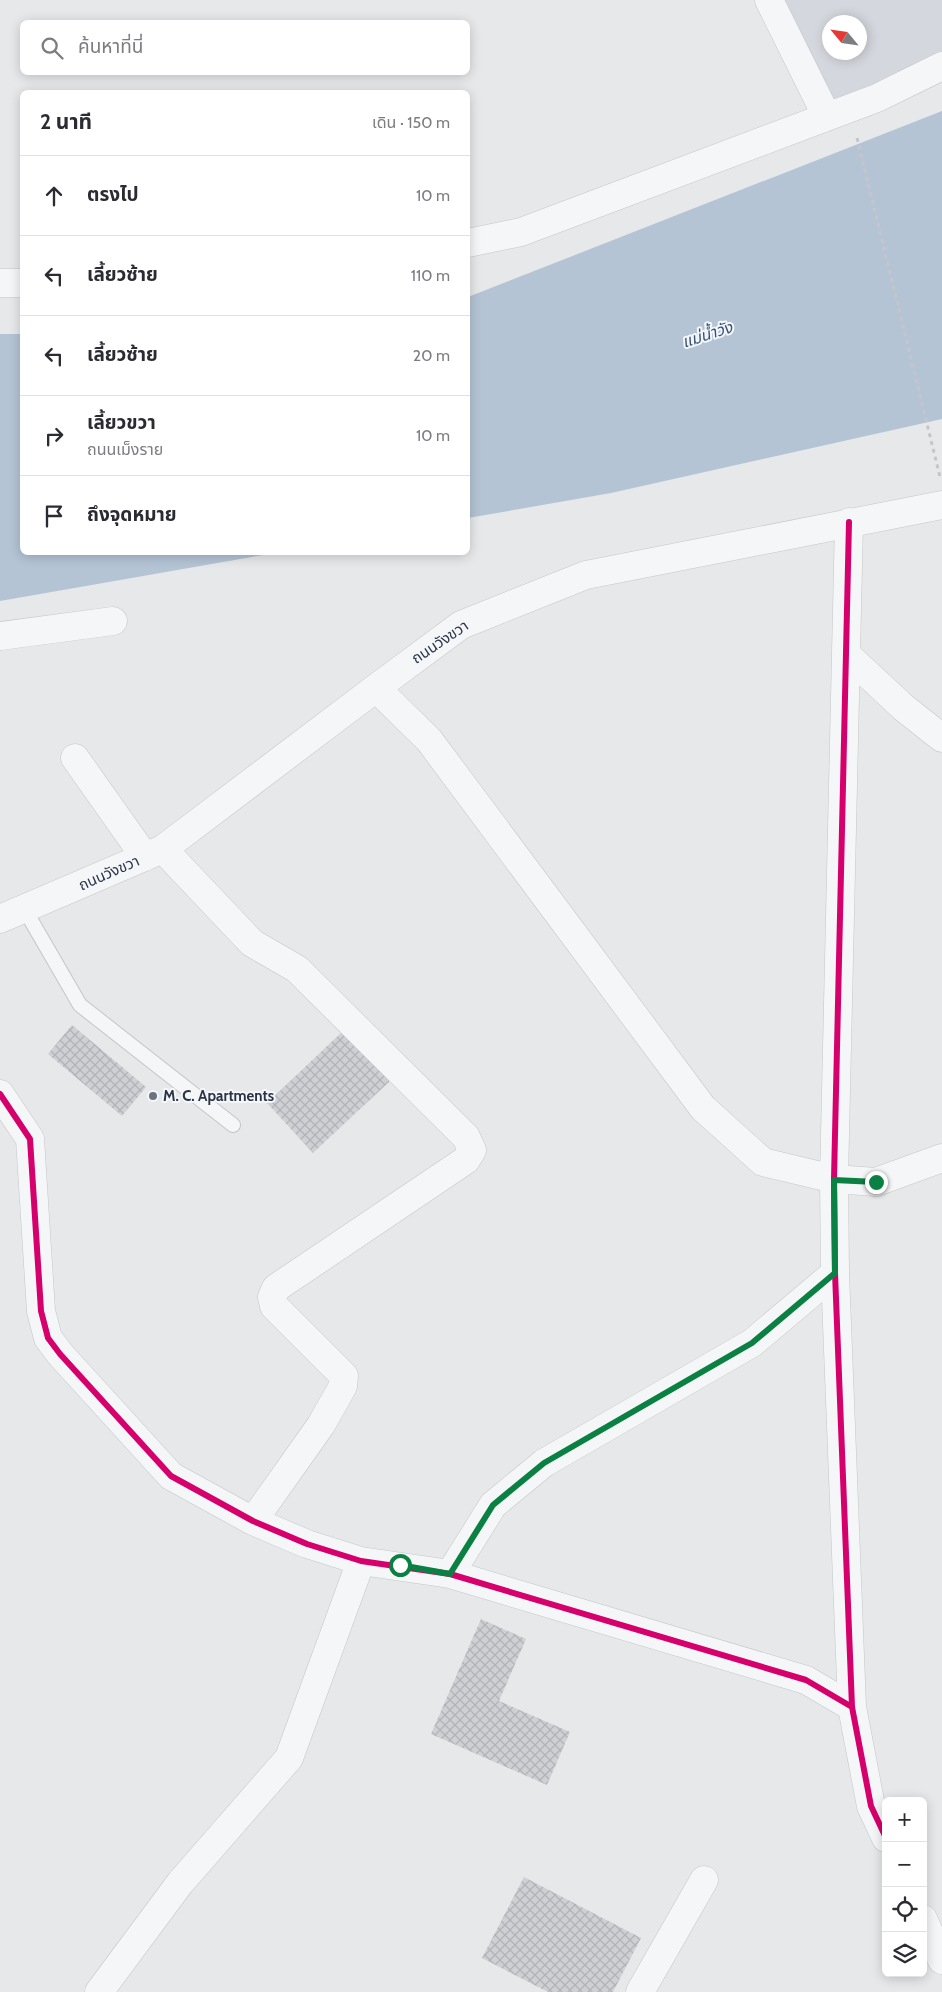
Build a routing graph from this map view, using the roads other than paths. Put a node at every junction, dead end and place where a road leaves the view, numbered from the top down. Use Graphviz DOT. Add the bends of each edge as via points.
graph roads {
  1 [pos="769,0"];
  2 [pos="942,66"];
  3 [pos="838,113"];
  4 [pos="470,243"];
  5 [pos="0,283"];
  6 [pos="20,283"];
  7 [pos="942,505"];
  8 [pos="850,522"];
  9 [pos="113,621"];
  10 [pos="0,636"];
  11 [pos="846,655"];
  12 [pos="376,688"];
  13 [pos="942,738"];
  14 [pos="74,758"];
  15 [pos="154,853"];
  16 [pos="25,910"];
  17 [pos="0,919"];
  18 [pos="0,1094"];
  19 [pos="233,1125"];
  20 [pos="942,1158"];
  21 [pos="834,1180"];
  22 [pos="835,1273"];
  23 [pos="252,1521"];
  24 [pos="361,1561"];
  25 [pos="450,1574"];
  26 [pos="852,1707"];
  27 [pos="882,1829"];
  28 [pos="704,1880"];
  29 [pos="927,1928"];
  30 [pos="942,1960"];
  31 [pos="99,1992"];
  32 [pos="640,1992"];
  1 -- 3 [label="street"];
  2 -- 3 [label="street"];
  3 -- 4 [label="street" via="521,232"];
  5 -- 6 [label="street"];
  7 -- 8 [label="street, ถนนวังขวา"];
  8 -- 11 [label="street"];
  8 -- 12 [label="street, ถนนวังขวา" via="586,575 461,625"];
  9 -- 10 [label="street"];
  11 -- 13 [label="street"];
  11 -- 21 [label="street"];
  12 -- 15 [label="street, ถนนวังขวา"];
  12 -- 21 [label="street" via="429,740 703,1108 763,1162"];
  14 -- 15 [label="street"];
  15 -- 16 [label="street, ถนนวังขวา"];
  15 -- 23 [label="street" via="252,943 297,969 466,1137 472,1150 466,1160 276,1288 272,1297 274,1306 344,1376 343,1386 321,1425"];
  16 -- 17 [label="street, ถนนวังขวา"];
  16 -- 19 [label="lane" via="80,1005"];
  18 -- 23 [label="street" via="30,1139 41,1311 48,1338 171,1476"];
  20 -- 21 [label="street" via="876,1182"];
  21 -- 22 [label="street"];
  22 -- 25 [label="street" via="752,1343 544,1463 493,1505"];
  22 -- 26 [label="street"];
  23 -- 24 [label="street" via="307,1544"];
  24 -- 25 [label="street"];
  24 -- 31 [label="street" via="289,1758 180,1883"];
  25 -- 26 [label="street" via="806,1680"];
  26 -- 27 [label="street" via="871,1806"];
  28 -- 32 [label="street"];
  29 -- 30 [label="street"];
}
